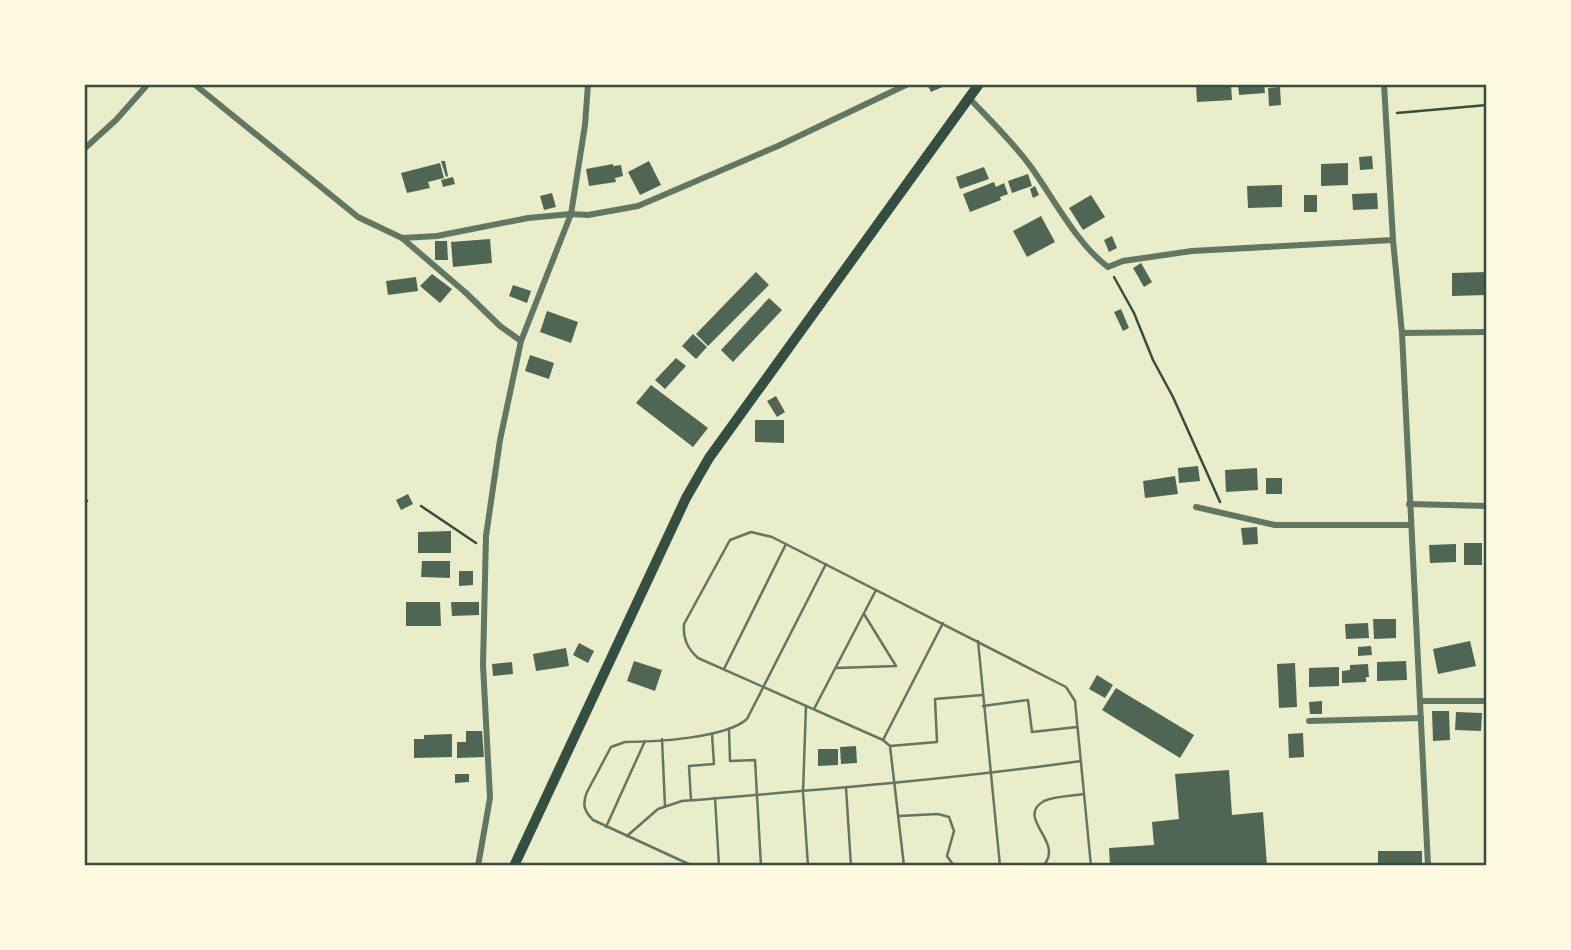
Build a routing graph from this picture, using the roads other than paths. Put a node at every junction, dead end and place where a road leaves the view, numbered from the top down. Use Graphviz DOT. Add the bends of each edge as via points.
graph roads {
  1 [pos="148,84"];
  2 [pos="194,84"];
  3 [pos="588,84"];
  4 [pos="908,84"];
  5 [pos="979,84"];
  6 [pos="1384,84"];
  7 [pos="968,98"];
  8 [pos="84,149"];
  9 [pos="571,214"];
  10 [pos="402,238"];
  11 [pos="1393,240"];
  12 [pos="1487,332"];
  13 [pos="1402,333"];
  14 [pos="521,341"];
  15 [pos="1409,504"];
  16 [pos="1487,506"];
  17 [pos="1196,507"];
  18 [pos="1410,525"];
  19 [pos="786,544"];
  20 [pos="825,564"];
  21 [pos="876,590"];
  22 [pos="864,614"];
  23 [pos="943,623"];
  24 [pos="978,641"];
  25 [pos="835,668"];
  26 [pos="724,670"];
  27 [pos="763,686"];
  28 [pos="982,695"];
  29 [pos="1421,701"];
  30 [pos="1484,701"];
  31 [pos="806,706"];
  32 [pos="983,706"];
  33 [pos="814,709"];
  34 [pos="1422,718"];
  35 [pos="1309,722"];
  36 [pos="1077,727"];
  37 [pos="729,730"];
  38 [pos="712,734"];
  39 [pos="662,739"];
  40 [pos="883,740"];
  41 [pos="645,741"];
  42 [pos="890,746"];
  43 [pos="1081,761"];
  44 [pos="990,774"];
  45 [pos="896,783"];
  46 [pos="846,788"];
  47 [pos="803,792"];
  48 [pos="1084,794"];
  49 [pos="757,795"];
  50 [pos="715,798"];
  51 [pos="691,800"];
  52 [pos="665,806"];
  53 [pos="899,817"];
  54 [pos="606,827"];
  55 [pos="627,836"];
  56 [pos="478,866"];
  57 [pos="514,866"];
  58 [pos="693,866"];
  59 [pos="719,866"];
  60 [pos="761,866"];
  61 [pos="808,866"];
  62 [pos="851,866"];
  63 [pos="904,866"];
  64 [pos="954,866"];
  65 [pos="998,866"];
  66 [pos="1043,866"];
  67 [pos="1091,866"];
  68 [pos="1429,866"];
  1 -- 8 [label="street"];
  2 -- 10 [label="street" via="358,217"];
  3 -- 9 [label="street"];
  4 -- 9 [label="street" via="638,206"];
  5 -- 7 [label="main road"];
  6 -- 11 [label="street"];
  7 -- 11 [label="street" via="1018,151 1063,215 1108,267 1192,251"];
  7 -- 57 [label="main road" via="709,458 686,498"];
  9 -- 10 [label="street"];
  9 -- 14 [label="street"];
  10 -- 14 [label="street"];
  11 -- 13 [label="street"];
  12 -- 13 [label="street"];
  13 -- 15 [label="street"];
  14 -- 56 [label="street" via="500,440 485,550 484,701 490,798"];
  15 -- 16 [label="street"];
  15 -- 18 [label="street"];
  17 -- 18 [label="street" via="1275,525"];
  18 -- 29 [label="street"];
  19 -- 20 [label="lane"];
  19 -- 26 [label="lane"];
  19 -- 26 [label="lane" via="761,532 730,540 684,624 690,651"];
  20 -- 21 [label="lane"];
  20 -- 27 [label="lane"];
  21 -- 22 [label="lane"];
  21 -- 23 [label="lane"];
  22 -- 25 [label="lane"];
  22 -- 25 [label="lane" via="896,666"];
  23 -- 24 [label="lane"];
  23 -- 40 [label="lane"];
  24 -- 28 [label="lane"];
  24 -- 36 [label="lane" via="1066,687 1075,701"];
  25 -- 33 [label="lane"];
  26 -- 27 [label="lane"];
  27 -- 31 [label="lane"];
  27 -- 37 [label="lane" via="747,719"];
  28 -- 32 [label="lane"];
  28 -- 42 [label="lane" via="935,699 937,742"];
  29 -- 30 [label="street"];
  29 -- 34 [label="street"];
  31 -- 33 [label="lane"];
  31 -- 47 [label="lane"];
  32 -- 36 [label="lane" via="1028,700 1032,732"];
  32 -- 44 [label="lane"];
  33 -- 40 [label="lane"];
  34 -- 35 [label="street"];
  34 -- 68 [label="street"];
  36 -- 43 [label="lane"];
  37 -- 38 [label="lane"];
  37 -- 49 [label="lane" via="730,761 755,760"];
  38 -- 39 [label="lane"];
  38 -- 51 [label="lane" via="714,764 689,766"];
  39 -- 41 [label="lane"];
  39 -- 52 [label="lane"];
  40 -- 42 [label="lane"];
  41 -- 54 [label="lane"];
  41 -- 54 [label="lane" via="611,747 587,792 586,813"];
  42 -- 45 [label="lane"];
  43 -- 44 [label="lane"];
  43 -- 48 [label="lane"];
  44 -- 45 [label="lane"];
  44 -- 65 [label="lane"];
  45 -- 46 [label="lane"];
  45 -- 53 [label="lane"];
  46 -- 47 [label="lane"];
  46 -- 62 [label="lane"];
  47 -- 49 [label="lane"];
  47 -- 61 [label="lane"];
  48 -- 66 [label="lane" via="1051,799 1037,809 1036,825 1051,851"];
  48 -- 67 [label="lane"];
  49 -- 50 [label="lane"];
  49 -- 60 [label="lane"];
  50 -- 51 [label="lane"];
  50 -- 59 [label="lane"];
  51 -- 52 [label="lane"];
  52 -- 55 [label="lane"];
  53 -- 63 [label="lane"];
  53 -- 64 [label="lane" via="949,817 954,831 947,856"];
  54 -- 55 [label="lane"];
  55 -- 58 [label="lane"];
}
